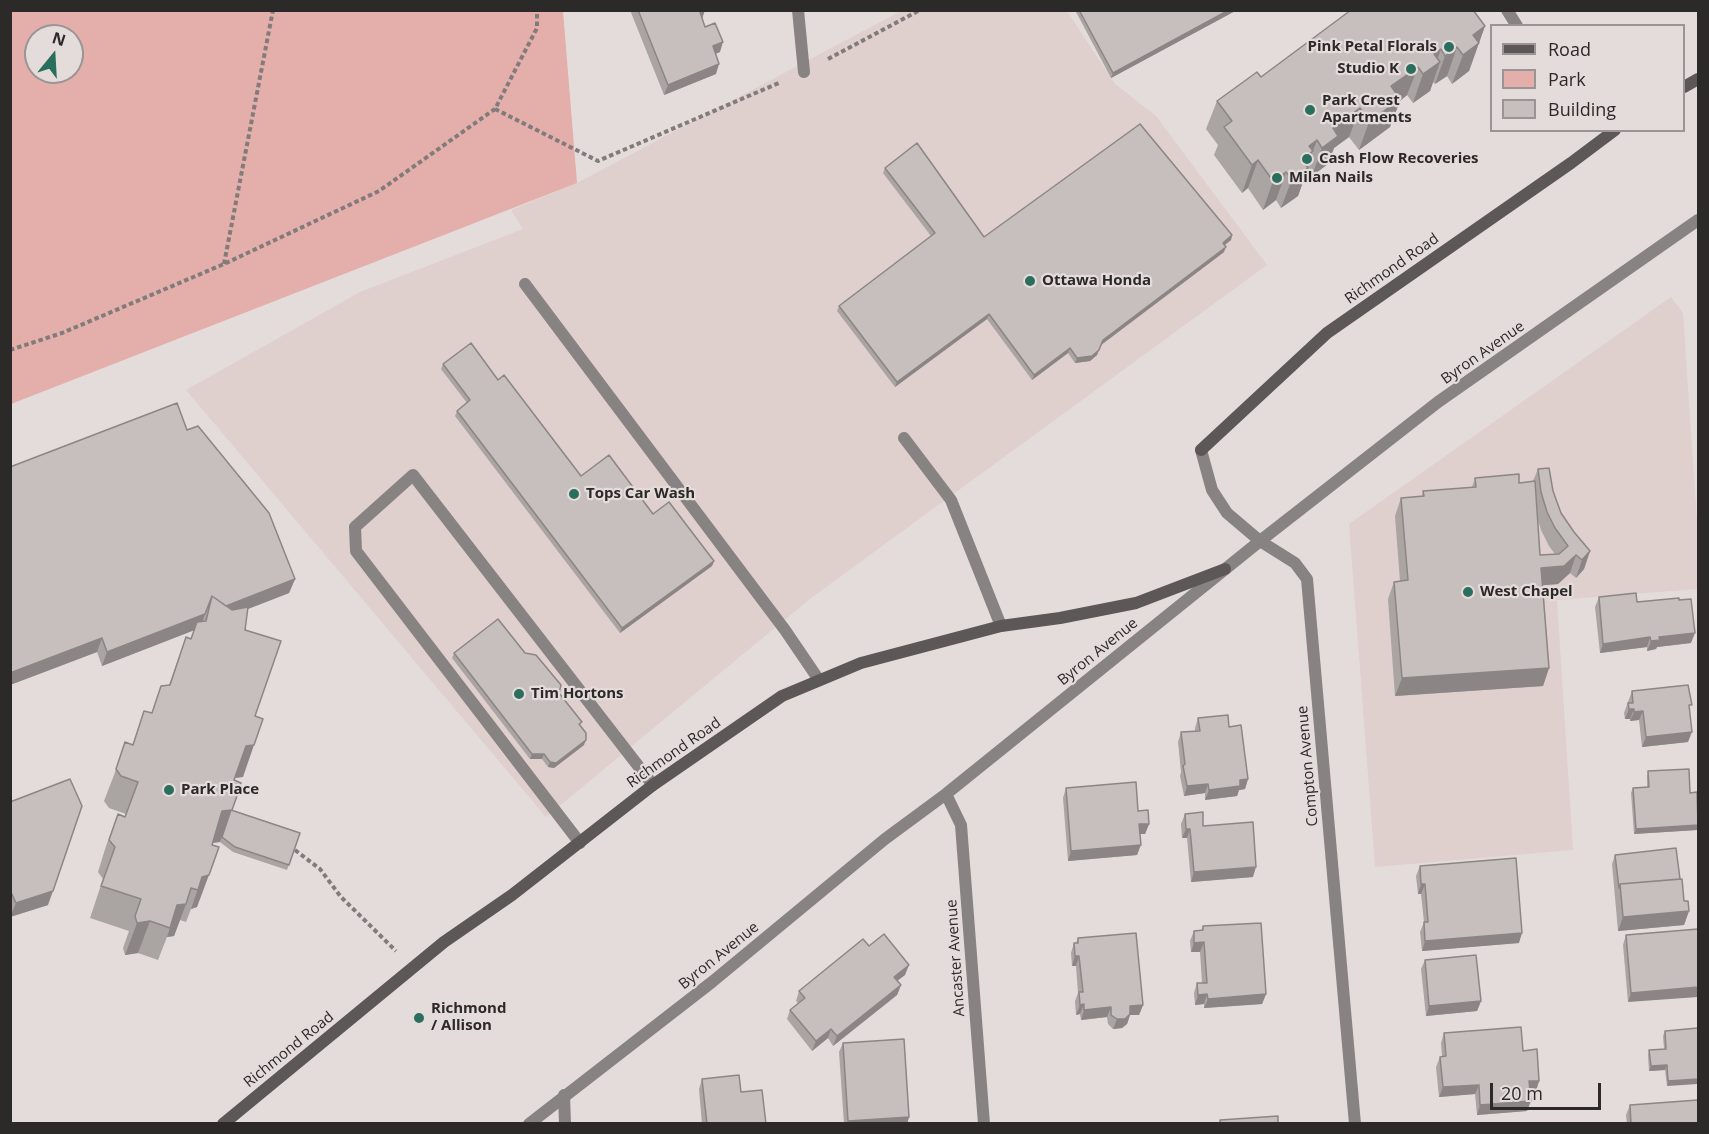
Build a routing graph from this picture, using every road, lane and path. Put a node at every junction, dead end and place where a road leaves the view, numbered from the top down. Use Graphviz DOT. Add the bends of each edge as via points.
graph roads {
  1 [pos="273,10"];
  2 [pos="537,10"];
  3 [pos="798,10"];
  4 [pos="920,10"];
  5 [pos="1507,10"];
  6 [pos="1516,24"];
  7 [pos="804,72"];
  8 [pos="495,109"];
  9 [pos="1611,132"];
  10 [pos="1698,220"];
  11 [pos="224,264"];
  12 [pos="525,284"];
  13 [pos="10,350"];
  14 [pos="904,438"];
  15 [pos="1201,450"];
  16 [pos="1260,541"];
  17 [pos="1225,569"];
  18 [pos="1001,626"];
  19 [pos="819,680"];
  20 [pos="653,785"];
  21 [pos="946,794"];
  22 [pos="580,843"];
  23 [pos="295,850"];
  24 [pos="411,970"];
  25 [pos="564,1095"];
  26 [pos="223,1124"];
  27 [pos="529,1124"];
  28 [pos="565,1124"];
  29 [pos="984,1124"];
  30 [pos="1355,1124"];
  1 -- 11 [label="path"];
  2 -- 8 [label="path" via="537,28"];
  3 -- 7 [label="street"];
  4 -- 7 [label="path"];
  5 -- 6 [label="street"];
  7 -- 8 [label="path" via="598,161"];
  8 -- 11 [label="path" via="379,191"];
  9 -- 15 [label="main road, Richmond Road" via="1327,333"];
  10 -- 16 [label="street, Byron Avenue" via="1438,402"];
  11 -- 13 [label="path" via="62,333"];
  12 -- 19 [label="street"];
  14 -- 18 [label="street" via="951,500"];
  15 -- 16 [label="street, Compton Avenue" via="1212,490 1227,513"];
  16 -- 17 [label="street, Byron Avenue"];
  16 -- 30 [label="street, Compton Avenue" via="1295,563 1307,579"];
  17 -- 18 [label="main road, Richmond Road" via="1136,603"];
  17 -- 21 [label="street, Byron Avenue"];
  18 -- 19 [label="main road, Richmond Road" via="861,663"];
  19 -- 20 [label="main road, Richmond Road" via="782,696"];
  20 -- 22 [label="main road, Richmond Road"];
  20 -- 22 [label="street" via="413,475 355,527 356,551"];
  21 -- 25 [label="street, Byron Avenue"];
  21 -- 29 [label="street, Ancaster Avenue" via="961,825"];
  22 -- 24 [label="main road, Richmond Road"];
  23 -- 24 [label="path" via="320,869 341,897"];
  24 -- 26 [label="main road, Richmond Road"];
  25 -- 27 [label="street, Byron Avenue"];
  25 -- 28 [label="street"];
}
